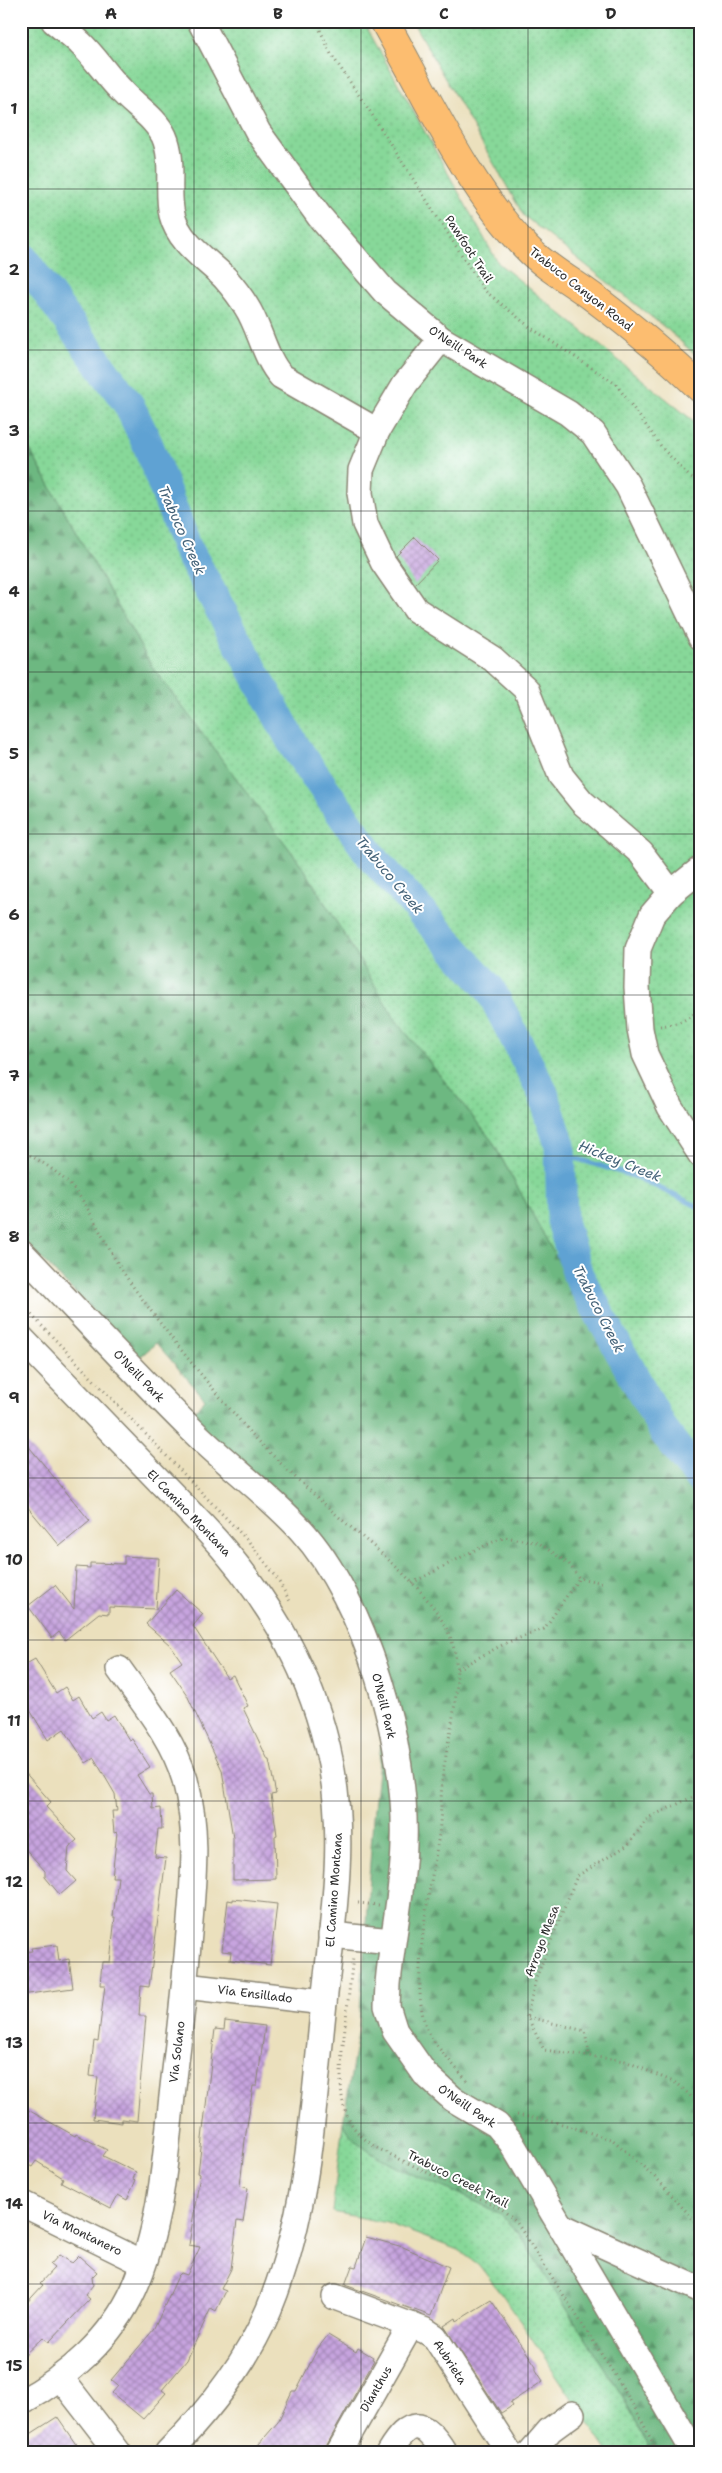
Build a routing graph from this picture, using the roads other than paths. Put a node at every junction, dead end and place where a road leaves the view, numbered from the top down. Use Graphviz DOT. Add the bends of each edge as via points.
graph roads {
  1 [pos="54,21"];
  2 [pos="200,21"];
  3 [pos="384,21"];
  4 [pos="441,339"];
  5 [pos="701,389"];
  6 [pos="377,431"];
  7 [pos="701,637"];
  8 [pos="701,868"];
  9 [pos="671,893"];
  10 [pos="701,1155"];
  11 [pos="21,1252"];
  12 [pos="21,1338"];
  13 [pos="118,1669"];
  14 [pos="343,1936"];
  15 [pos="392,1941"];
  16 [pos="185,1986"];
  17 [pos="324,2002"];
  18 [pos="21,2203"];
  19 [pos="561,2226"];
  20 [pos="143,2263"];
  21 [pos="701,2290"];
  22 [pos="335,2297"];
  23 [pos="411,2325"];
  24 [pos="60,2377"];
  25 [pos="21,2402"];
  26 [pos="572,2414"];
  27 [pos="118,2452"];
  28 [pos="168,2452"];
  29 [pos="339,2452"];
  30 [pos="389,2452"];
  31 [pos="444,2452"];
  32 [pos="509,2452"];
  33 [pos="531,2452"];
  34 [pos="694,2452"];
  1 -- 6 [label="street" via="81,44 163,135 169,150 171,208 178,229 193,249 226,279 246,306 274,369"];
  2 -- 4 [label="street, O'Neill Park" via="258,132 319,216 385,292"];
  3 -- 5 [label="main road, Trabuco Canyon Road" via="462,160 504,224 529,250 595,299 679,367"];
  4 -- 6 [label="street" via="405,384"];
  4 -- 7 [label="street, O'Neill Park" via="568,413 593,433 628,486"];
  6 -- 9 [label="street" via="361,470 360,493 365,524 399,588 416,610 493,659 526,689 562,776 582,802 641,853"];
  8 -- 9 [label="street"];
  9 -- 10 [label="street" via="652,915 638,949 640,1030 645,1054 670,1107"];
  11 -- 15 [label="street, O'Neill Park" via="192,1430 302,1531 337,1580 364,1635 393,1739 402,1797 404,1844"];
  12 -- 14 [label="street, El Camino Montana" via="230,1555 262,1596 293,1650 320,1718 328,1748 336,1800"];
  13 -- 16 [label="street, Via Solano" via="161,1728 185,1778 195,1829"];
  14 -- 15 [label="street"];
  14 -- 17 [label="street, El Camino Montana"];
  15 -- 19 [label="street, O'Neill Park" via="387,2006 395,2031 409,2054 437,2087 497,2124"];
  16 -- 17 [label="street, Via Ensillado"];
  16 -- 20 [label="street, Via Solano" via="160,2193"];
  17 -- 28 [label="street, El Camino Montana" via="303,2191 281,2277 255,2338 227,2385"];
  18 -- 20 [label="street, Via Montanero"];
  19 -- 21 [label="street"];
  19 -- 34 [label="street, O'Neill Park"];
  20 -- 24 [label="street, Via Solano" via="133,2291 106,2333"];
  22 -- 23 [label="street, Aubrieta"];
  23 -- 29 [label="street, Dianthus"];
  23 -- 32 [label="street, Aubrieta" via="435,2337"];
  24 -- 25 [label="street, Via Solano"];
  24 -- 27 [label="street"];
  26 -- 33 [label="street" via="550,2430"];
  30 -- 31 [label="street" via="400,2433 413,2426 421,2426 428,2431"];
}
